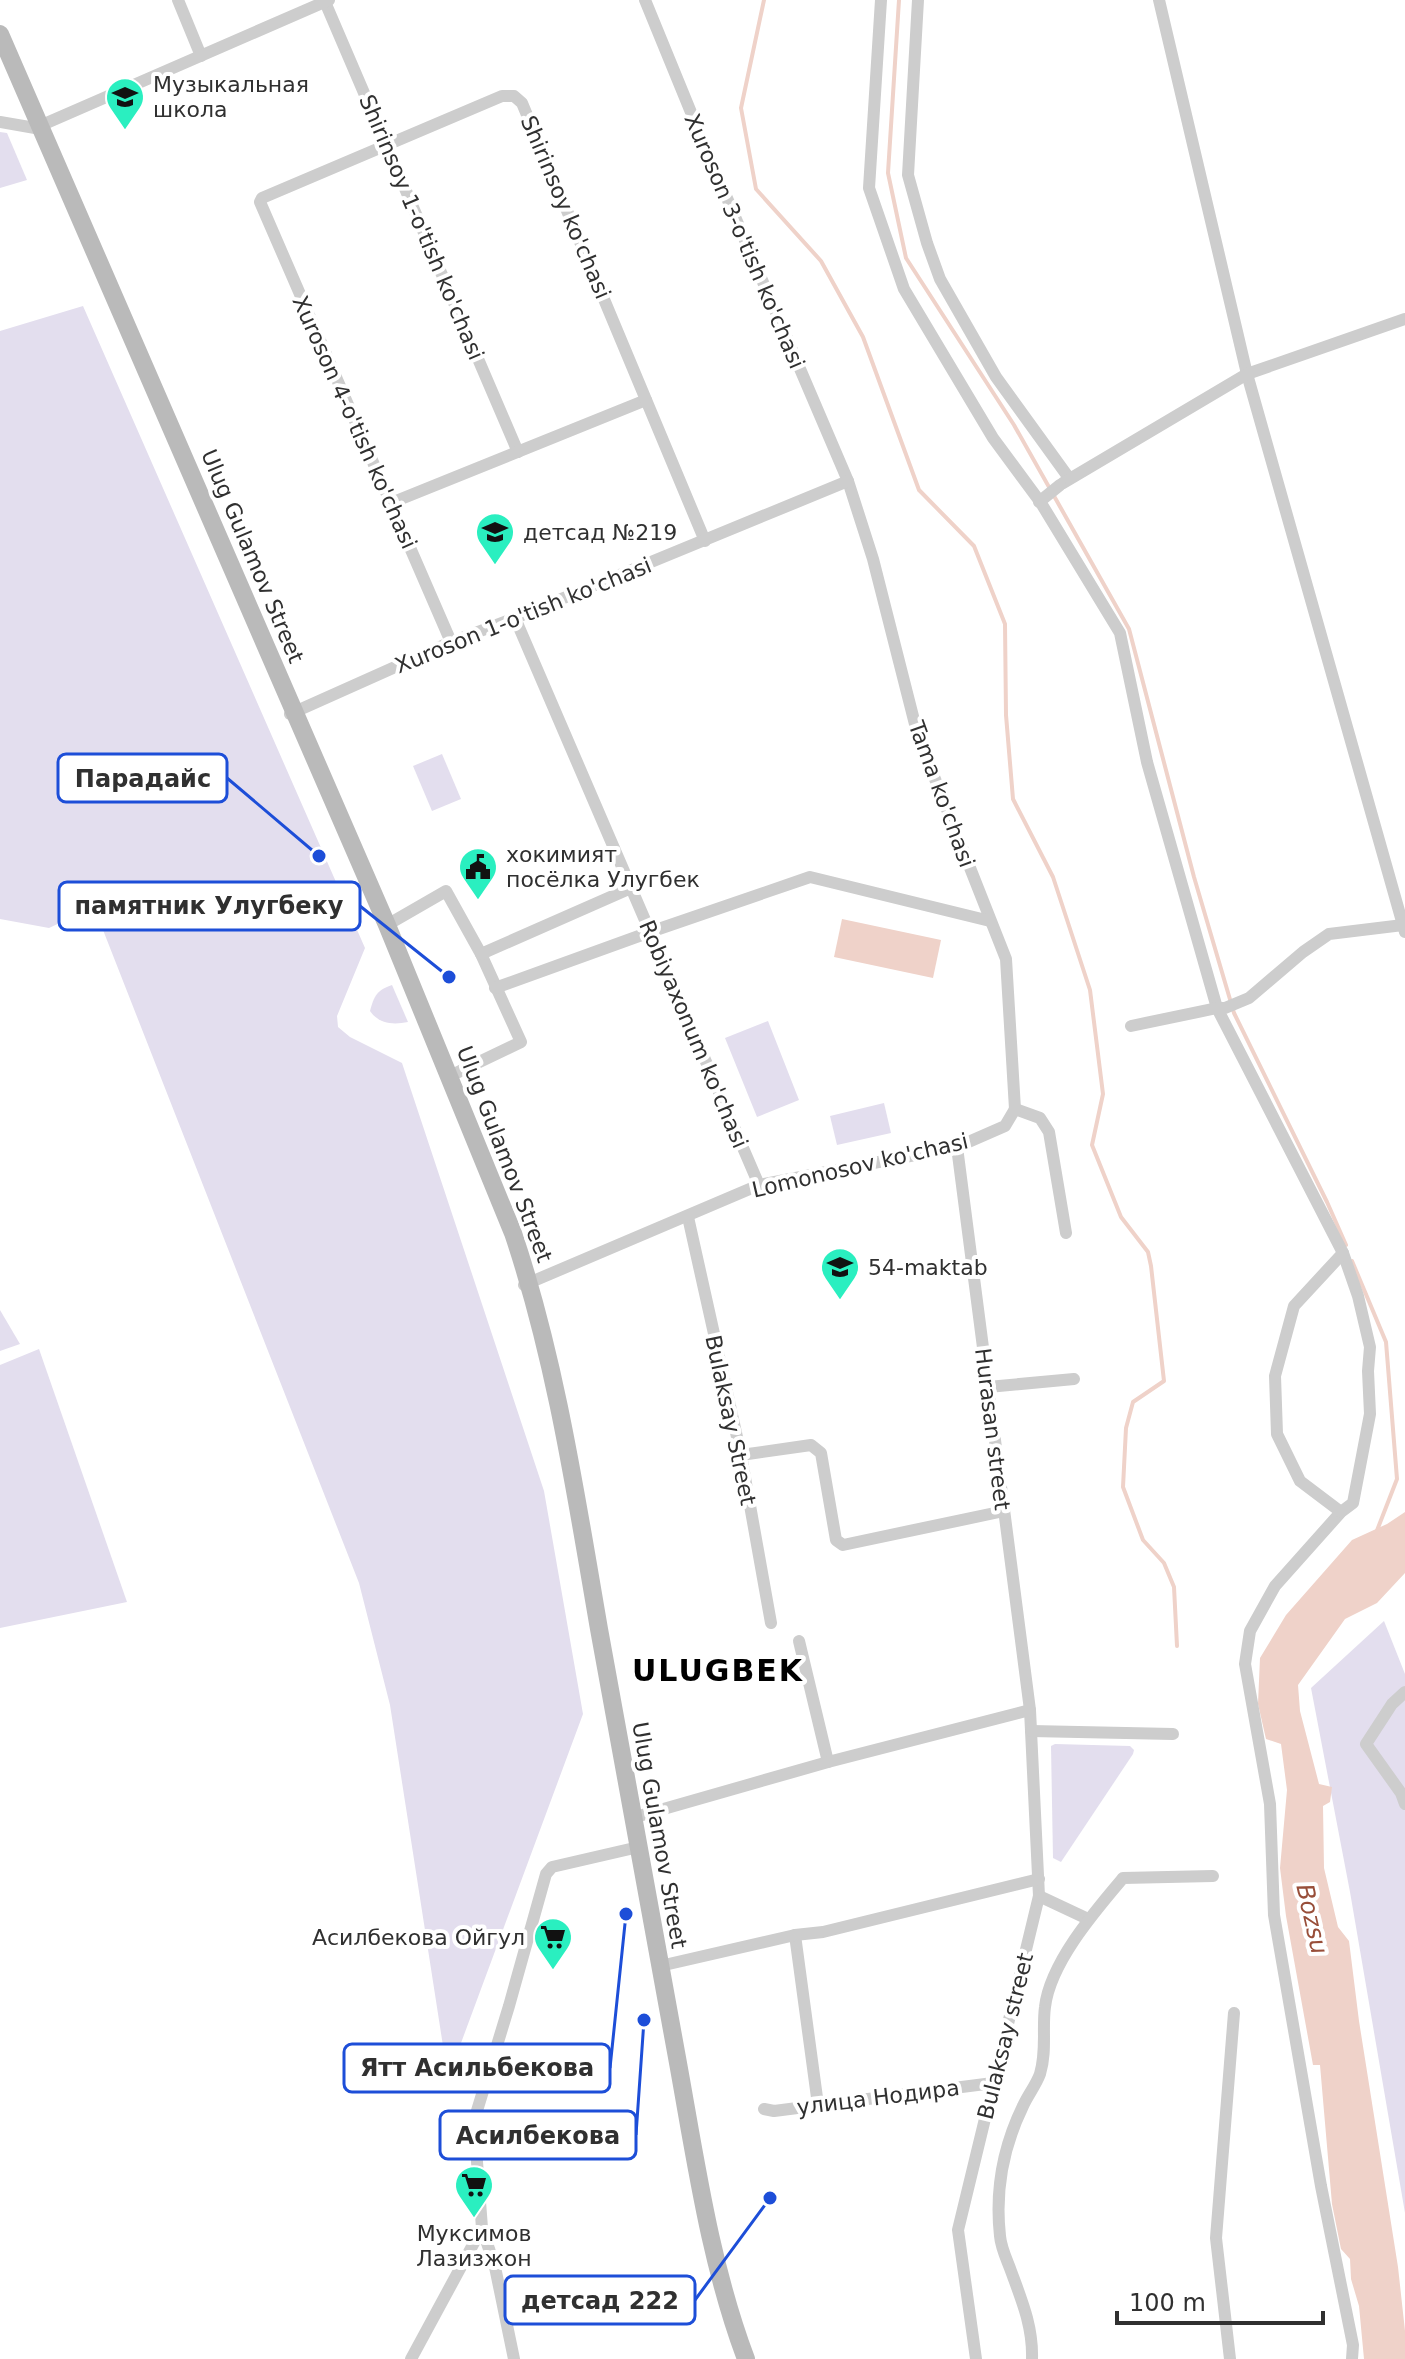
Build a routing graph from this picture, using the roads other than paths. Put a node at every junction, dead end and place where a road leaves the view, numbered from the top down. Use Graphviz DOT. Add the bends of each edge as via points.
graph roads {
  1 [pos="178,0"];
  2 [pos="645,0"];
  3 [pos="881,0"];
  4 [pos="918,0"];
  5 [pos="1159,0"];
  6 [pos="327,1"];
  7 [pos="0,34"];
  8 [pos="0,50"];
  9 [pos="201,56"];
  10 [pos="0,122"];
  11 [pos="38,127"];
  12 [pos="387,146"];
  13 [pos="260,202"];
  14 [pos="1405,319"];
  15 [pos="1247,374"];
  16 [pos="646,400"];
  17 [pos="518,452"];
  18 [pos="848,481"];
  19 [pos="1064,482"];
  20 [pos="1040,502"];
  21 [pos="391,503"];
  22 [pos="705,541"];
  23 [pos="515,618"];
  24 [pos="451,642"];
  25 [pos="291,713"];
  26 [pos="631,888"];
  27 [pos="990,921"];
  28 [pos="387,925"];
  29 [pos="1404,928"];
  30 [pos="650,932"];
  31 [pos="481,954"];
  32 [pos="495,988"];
  33 [pos="1221,1008"];
  34 [pos="1131,1026"];
  35 [pos="450,1076"];
  36 [pos="1015,1109"];
  37 [pos="957,1147"];
  38 [pos="759,1185"];
  39 [pos="688,1217"];
  40 [pos="1066,1233"];
  41 [pos="1343,1253"];
  42 [pos="526,1285"];
  43 [pos="1074,1379"];
  44 [pos="988,1387"];
  45 [pos="741,1455"];
  46 [pos="1004,1511"];
  47 [pos="1341,1512"];
  48 [pos="771,1623"];
  49 [pos="799,1641"];
  50 [pos="1405,1692"];
  51 [pos="1030,1710"];
  52 [pos="1031,1731"];
  53 [pos="1173,1734"];
  54 [pos="828,1762"];
  55 [pos="1405,1804"];
  56 [pos="632,1818"];
  57 [pos="630,1849"];
  58 [pos="1213,1876"];
  59 [pos="1039,1879"];
  60 [pos="1039,1896"];
  61 [pos="1088,1919"];
  62 [pos="795,1935"];
  63 [pos="660,1966"];
  64 [pos="1234,2013"];
  65 [pos="993,2083"];
  66 [pos="818,2105"];
  67 [pos="764,2109"];
  68 [pos="482,2228"];
  69 [pos="411,2359"];
  70 [pos="514,2359"];
  71 [pos="738,2359"];
  72 [pos="746,2359"];
  73 [pos="976,2359"];
  74 [pos="1032,2359"];
  75 [pos="1230,2359"];
  76 [pos="1352,2359"];
  1 -- 9 [label="street"];
  2 -- 18 [label="street, Xuroson 3-o'tish ko'chasi"];
  3 -- 20 [label="street" via="869,188 904,289 993,438"];
  4 -- 19 [label="street" via="908,175 927,243 940,279 996,377"];
  5 -- 15 [label="street"];
  6 -- 9 [label="street"];
  6 -- 12 [label="street, Shirinsoy 1-o'tish ko'chasi"];
  7 -- 11 [label="main road, Ulug Gulamov Street"];
  8 -- 11 [label="main road, Ulug Gulamov Street"];
  9 -- 11 [label="street"];
  10 -- 11 [label="street"];
  11 -- 25 [label="main road, Ulug Gulamov Street"];
  12 -- 13 [label="street, Shirinsoy ko'chasi"];
  12 -- 16 [label="street, Shirinsoy ko'chasi" via="502,96 519,98"];
  12 -- 17 [label="street, Shirinsoy 1-o'tish ko'chasi"];
  13 -- 21 [label="street, Xuroson 4-o'tish ko'chasi"];
  14 -- 15 [label="street"];
  15 -- 19 [label="street"];
  15 -- 29 [label="street"];
  16 -- 17 [label="street"];
  16 -- 22 [label="street, Shirinsoy ko'chasi"];
  17 -- 21 [label="street"];
  18 -- 22 [label="street, Хuroson 1-o'tish ko'chasi"];
  18 -- 27 [label="street, Tama ko'chasi" via="918,736"];
  19 -- 20 [label="street, bridge"];
  20 -- 33 [label="street" via="1120,633 1147,762"];
  21 -- 24 [label="street, Xuroson 4-o'tish ko'chasi"];
  22 -- 23 [label="street, Хuroson 1-o'tish ko'chasi"];
  23 -- 24 [label="street, Хuroson 1-o'tish ko'chasi"];
  23 -- 26 [label="street, Robiyaxonum ko'chasi"];
  24 -- 25 [label="street, Хuroson 1-o'tish ko'chasi"];
  25 -- 28 [label="main road, Ulug Gulamov Street"];
  25 -- 42 [label="main road, Ulug Gulamov Street"];
  26 -- 30 [label="street, Robiyaxonum ko'chasi"];
  26 -- 31 [label="street"];
  27 -- 30 [label="street" via="810,877"];
  27 -- 36 [label="street, Tama ko'chasi" via="1006,959"];
  28 -- 31 [label="street" via="446,891"];
  28 -- 35 [label="main road, Ulug Gulamov Street"];
  29 -- 33 [label="street" via="1329,934 1249,998"];
  30 -- 32 [label="street"];
  30 -- 38 [label="street, Robiyaxonum ko'chasi"];
  31 -- 32 [label="street"];
  32 -- 35 [label="street" via="521,1042"];
  33 -- 34 [label="street"];
  33 -- 41 [label="street"];
  35 -- 42 [label="main road, Ulug Gulamov Street" via="513,1233"];
  36 -- 37 [label="street, Lomonosov ko'chasi" via="1005,1126"];
  36 -- 40 [label="street" via="1040,1118 1049,1132"];
  37 -- 38 [label="street, Lomonosov ko'chasi"];
  37 -- 44 [label="street, Hurasan street"];
  38 -- 39 [label="street, Lomonosov ko'chasi"];
  39 -- 42 [label="street, Lomonosov ko'chasi"];
  39 -- 45 [label="street, Bulaksay Street"];
  41 -- 47 [label="street" via="1370,1347 1370,1414 1353,1503"];
  41 -- 47 [label="street" via="1294,1306 1275,1376 1277,1434 1300,1481"];
  42 -- 56 [label="main road, Ulug Gulamov Street" via="548,1355 576,1494"];
  42 -- 57 [label="main road, Ulug Gulamov Street"];
  43 -- 44 [label="street"];
  44 -- 46 [label="street, Hurasan street"];
  45 -- 46 [label="street" via="811,1445 817,1449 836,1540 843,1545"];
  45 -- 48 [label="street, Bulaksay Street"];
  46 -- 51 [label="street, Hurasan street"];
  47 -- 76 [label="street" via="1275,1586 1250,1631 1245,1664 1270,1804 1274,1915"];
  49 -- 54 [label="street"];
  50 -- 55 [label="street" via="1366,1744"];
  51 -- 52 [label="street, Bulaksay street"];
  51 -- 54 [label="street"];
  52 -- 53 [label="street"];
  52 -- 59 [label="street, Bulaksay street"];
  54 -- 56 [label="street"];
  56 -- 63 [label="main road, Ulug Gulamov Street"];
  57 -- 68 [label="street" via="552,1867 546,1874 474,2122"];
  57 -- 71 [label="main road, Ulug Gulamov Street" via="696,2208"];
  58 -- 61 [label="street" via="1123,1878"];
  59 -- 60 [label="street, Bulaksay street"];
  59 -- 62 [label="street"];
  60 -- 61 [label="street"];
  60 -- 65 [label="street, Bulaksay street"];
  61 -- 74 [label="street" via="1048,1987 1040,2075 1001,2168 1000,2241 1030,2325"];
  62 -- 63 [label="street"];
  62 -- 66 [label="street"];
  63 -- 72 [label="main road, Ulug Gulamov Street" via="719,2271"];
  64 -- 75 [label="street" via="1216,2238"];
  65 -- 66 [label="street, улица Нодира"];
  65 -- 73 [label="street, Bulaksay street" via="958,2230"];
  66 -- 67 [label="street, улица Нодира"];
  68 -- 69 [label="street"];
  68 -- 70 [label="street"];
}
